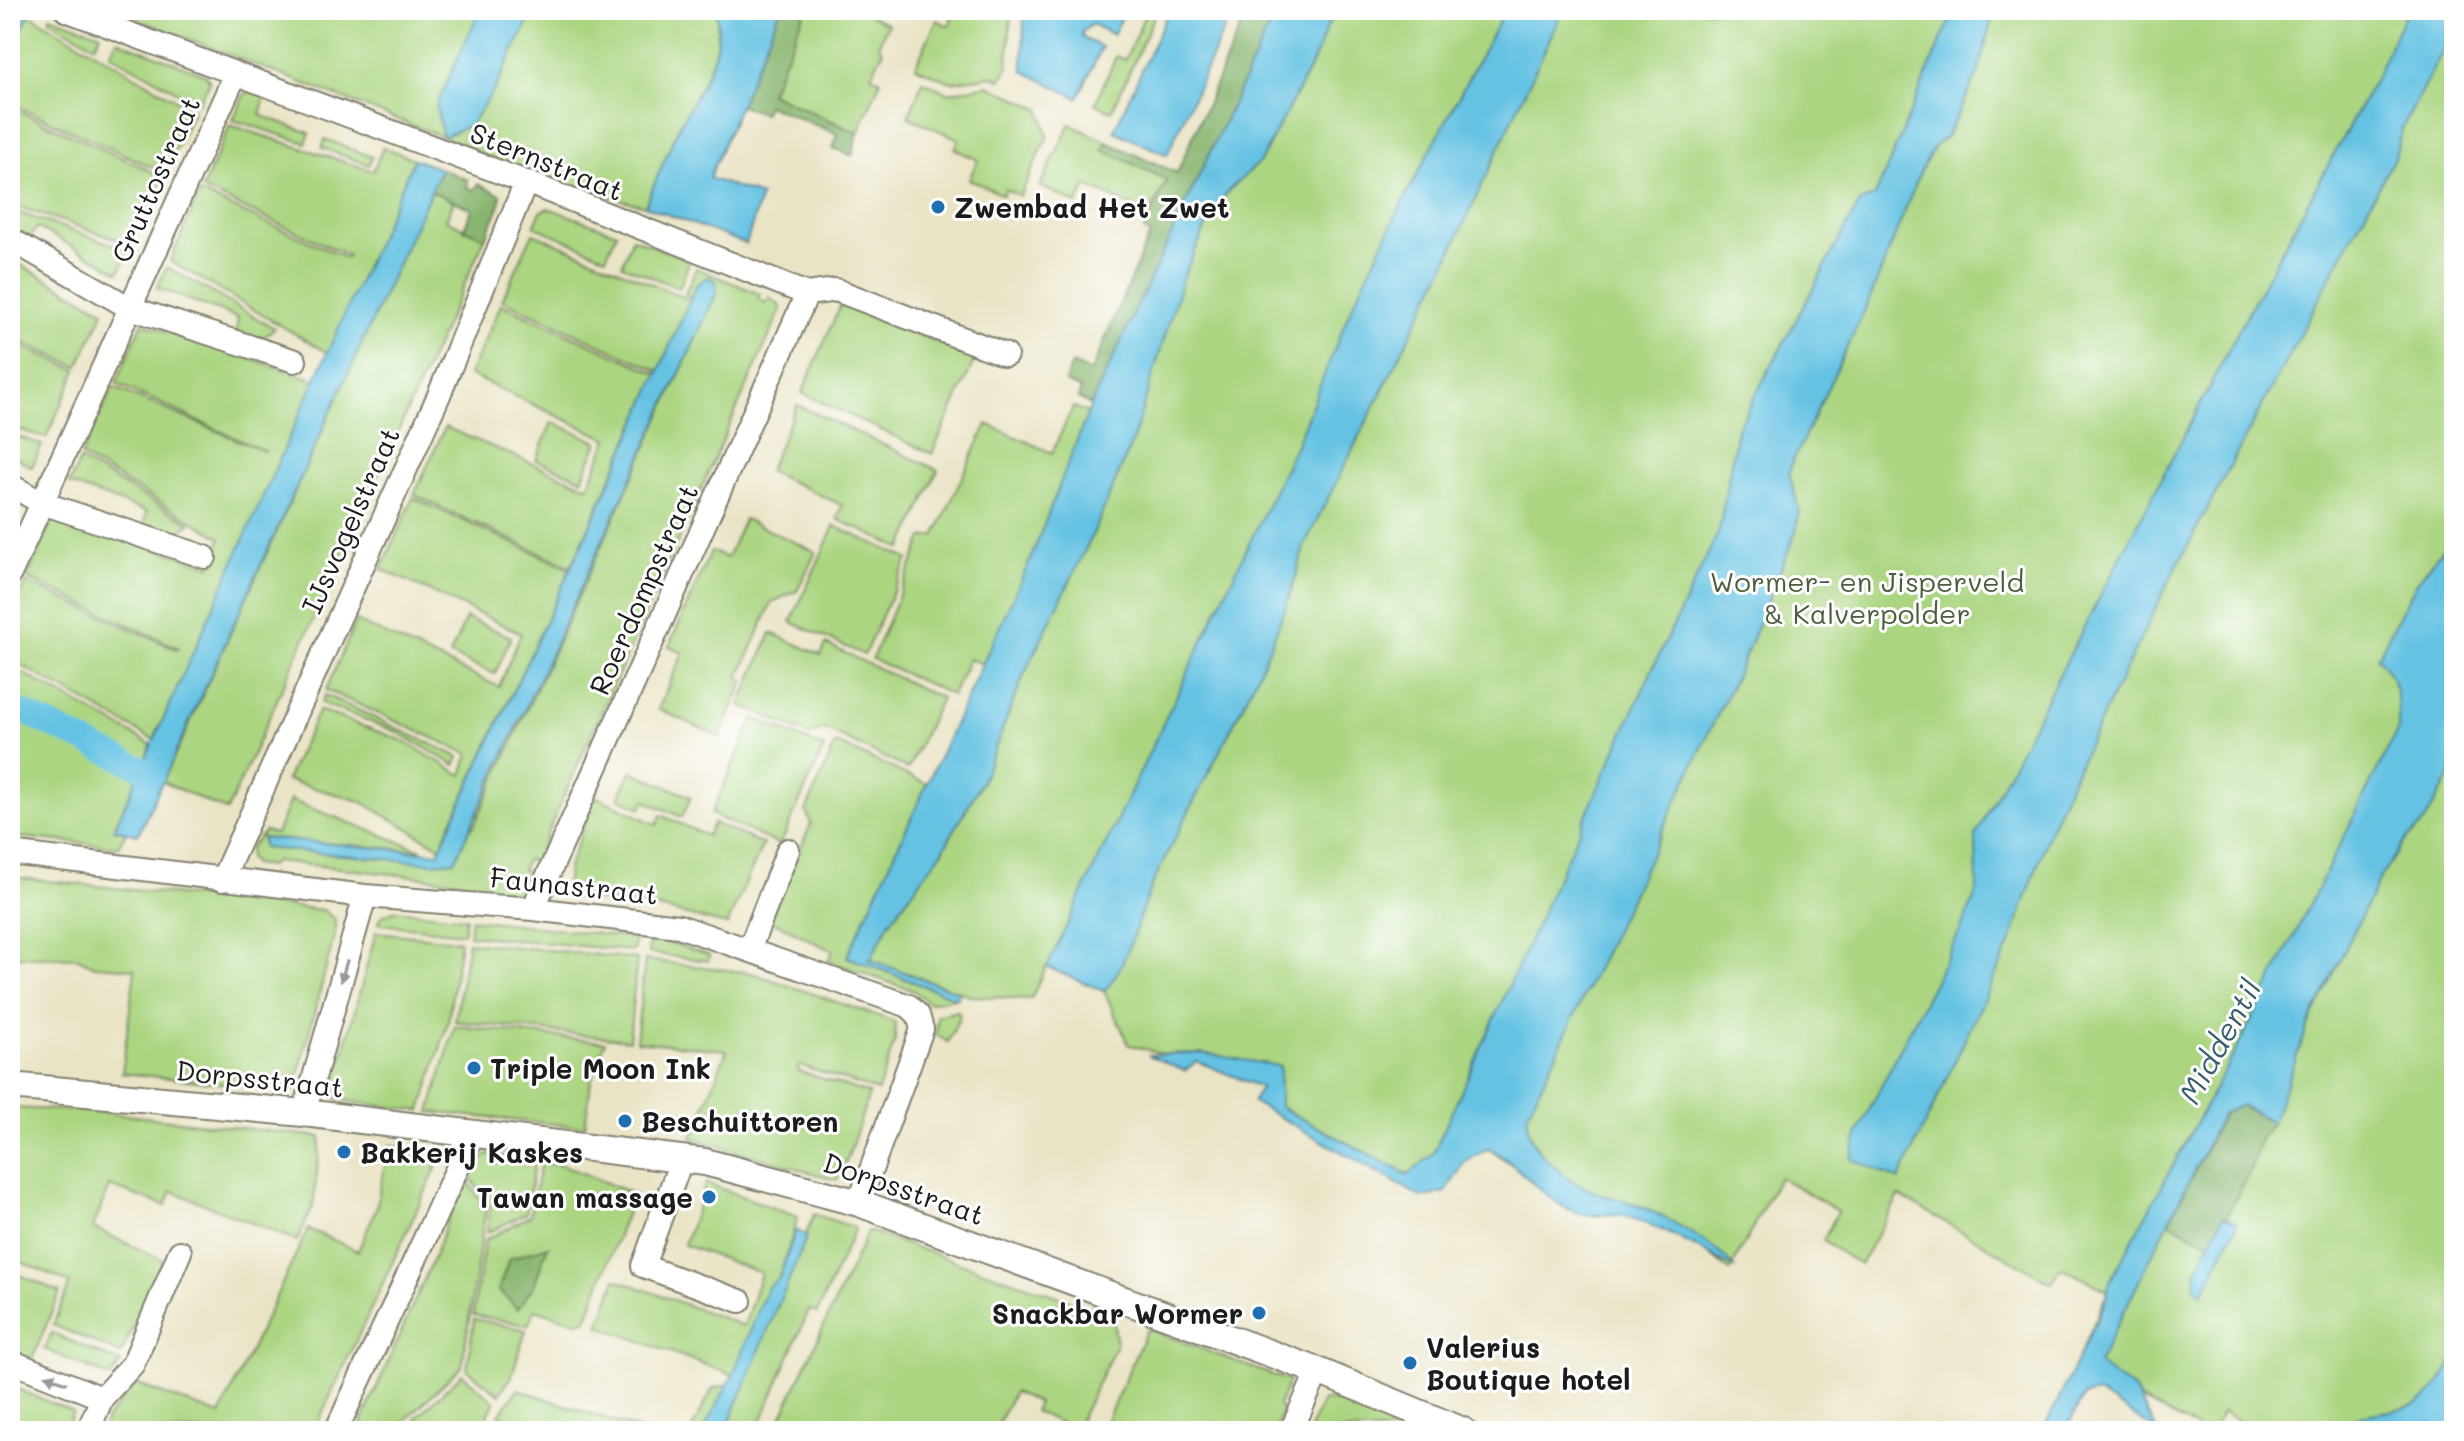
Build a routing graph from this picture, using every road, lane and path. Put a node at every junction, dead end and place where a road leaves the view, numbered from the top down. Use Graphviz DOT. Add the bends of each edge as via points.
graph roads {
  1 [pos="66,10"];
  2 [pos="235,75"];
  3 [pos="526,182"];
  4 [pos="10,239"];
  5 [pos="807,294"];
  6 [pos="130,308"];
  7 [pos="1006,355"];
  8 [pos="295,361"];
  9 [pos="10,485"];
  10 [pos="42,503"];
  11 [pos="205,557"];
  12 [pos="10,574"];
  13 [pos="788,850"];
  14 [pos="10,853"];
  15 [pos="222,880"];
  16 [pos="365,896"];
  17 [pos="533,909"];
  18 [pos="749,950"];
  19 [pos="10,1086"];
  20 [pos="304,1113"];
  21 [pos="474,1132"];
  22 [pos="682,1158"];
  23 [pos="859,1203"];
  24 [pos="180,1252"];
  25 [pos="740,1301"];
  26 [pos="10,1361"];
  27 [pos="1318,1371"];
  28 [pos="102,1398"];
  29 [pos="88,1431"];
  30 [pos="336,1431"];
  31 [pos="1291,1431"];
  32 [pos="1463,1431"];
  1 -- 2 [label="street, Sternstraat"];
  2 -- 3 [label="street, Sternstraat"];
  2 -- 6 [label="street, Gruttostraat"];
  3 -- 5 [label="street, Sternstraat"];
  3 -- 15 [label="street, IJsvogelstraat" via="439,395"];
  4 -- 6 [label="street, Gruttostraat"];
  5 -- 7 [label="street, Sternstraat" via="836,290"];
  5 -- 17 [label="street, Roerdompstraat"];
  6 -- 8 [label="street, Gruttostraat"];
  6 -- 10 [label="street, Gruttostraat"];
  9 -- 10 [label="street"];
  10 -- 11 [label="street"];
  10 -- 12 [label="street, Gruttostraat"];
  13 -- 18 [label="street"];
  14 -- 15 [label="street, Faunastraat"];
  15 -- 16 [label="street, Faunastraat"];
  16 -- 17 [label="street, Faunastraat"];
  16 -- 20 [label="street, one-way"];
  17 -- 18 [label="street, Faunastraat" via="679,926"];
  18 -- 23 [label="street, Faunastraat" via="909,1006 918,1015 922,1029"];
  19 -- 20 [label="street, Dorpsstraat"];
  20 -- 21 [label="street, Dorpsstraat"];
  21 -- 22 [label="street, Dorpsstraat"];
  21 -- 30 [label="street"];
  22 -- 23 [label="street, Dorpsstraat"];
  22 -- 25 [label="street" via="643,1266"];
  23 -- 27 [label="street, Dorpsstraat"];
  24 -- 28 [label="street" via="133,1364"];
  28 -- 26 [label="street, one-way"];
  27 -- 31 [label="street"];
  27 -- 32 [label="street, Dorpsstraat"];
  28 -- 29 [label="street"];
}
